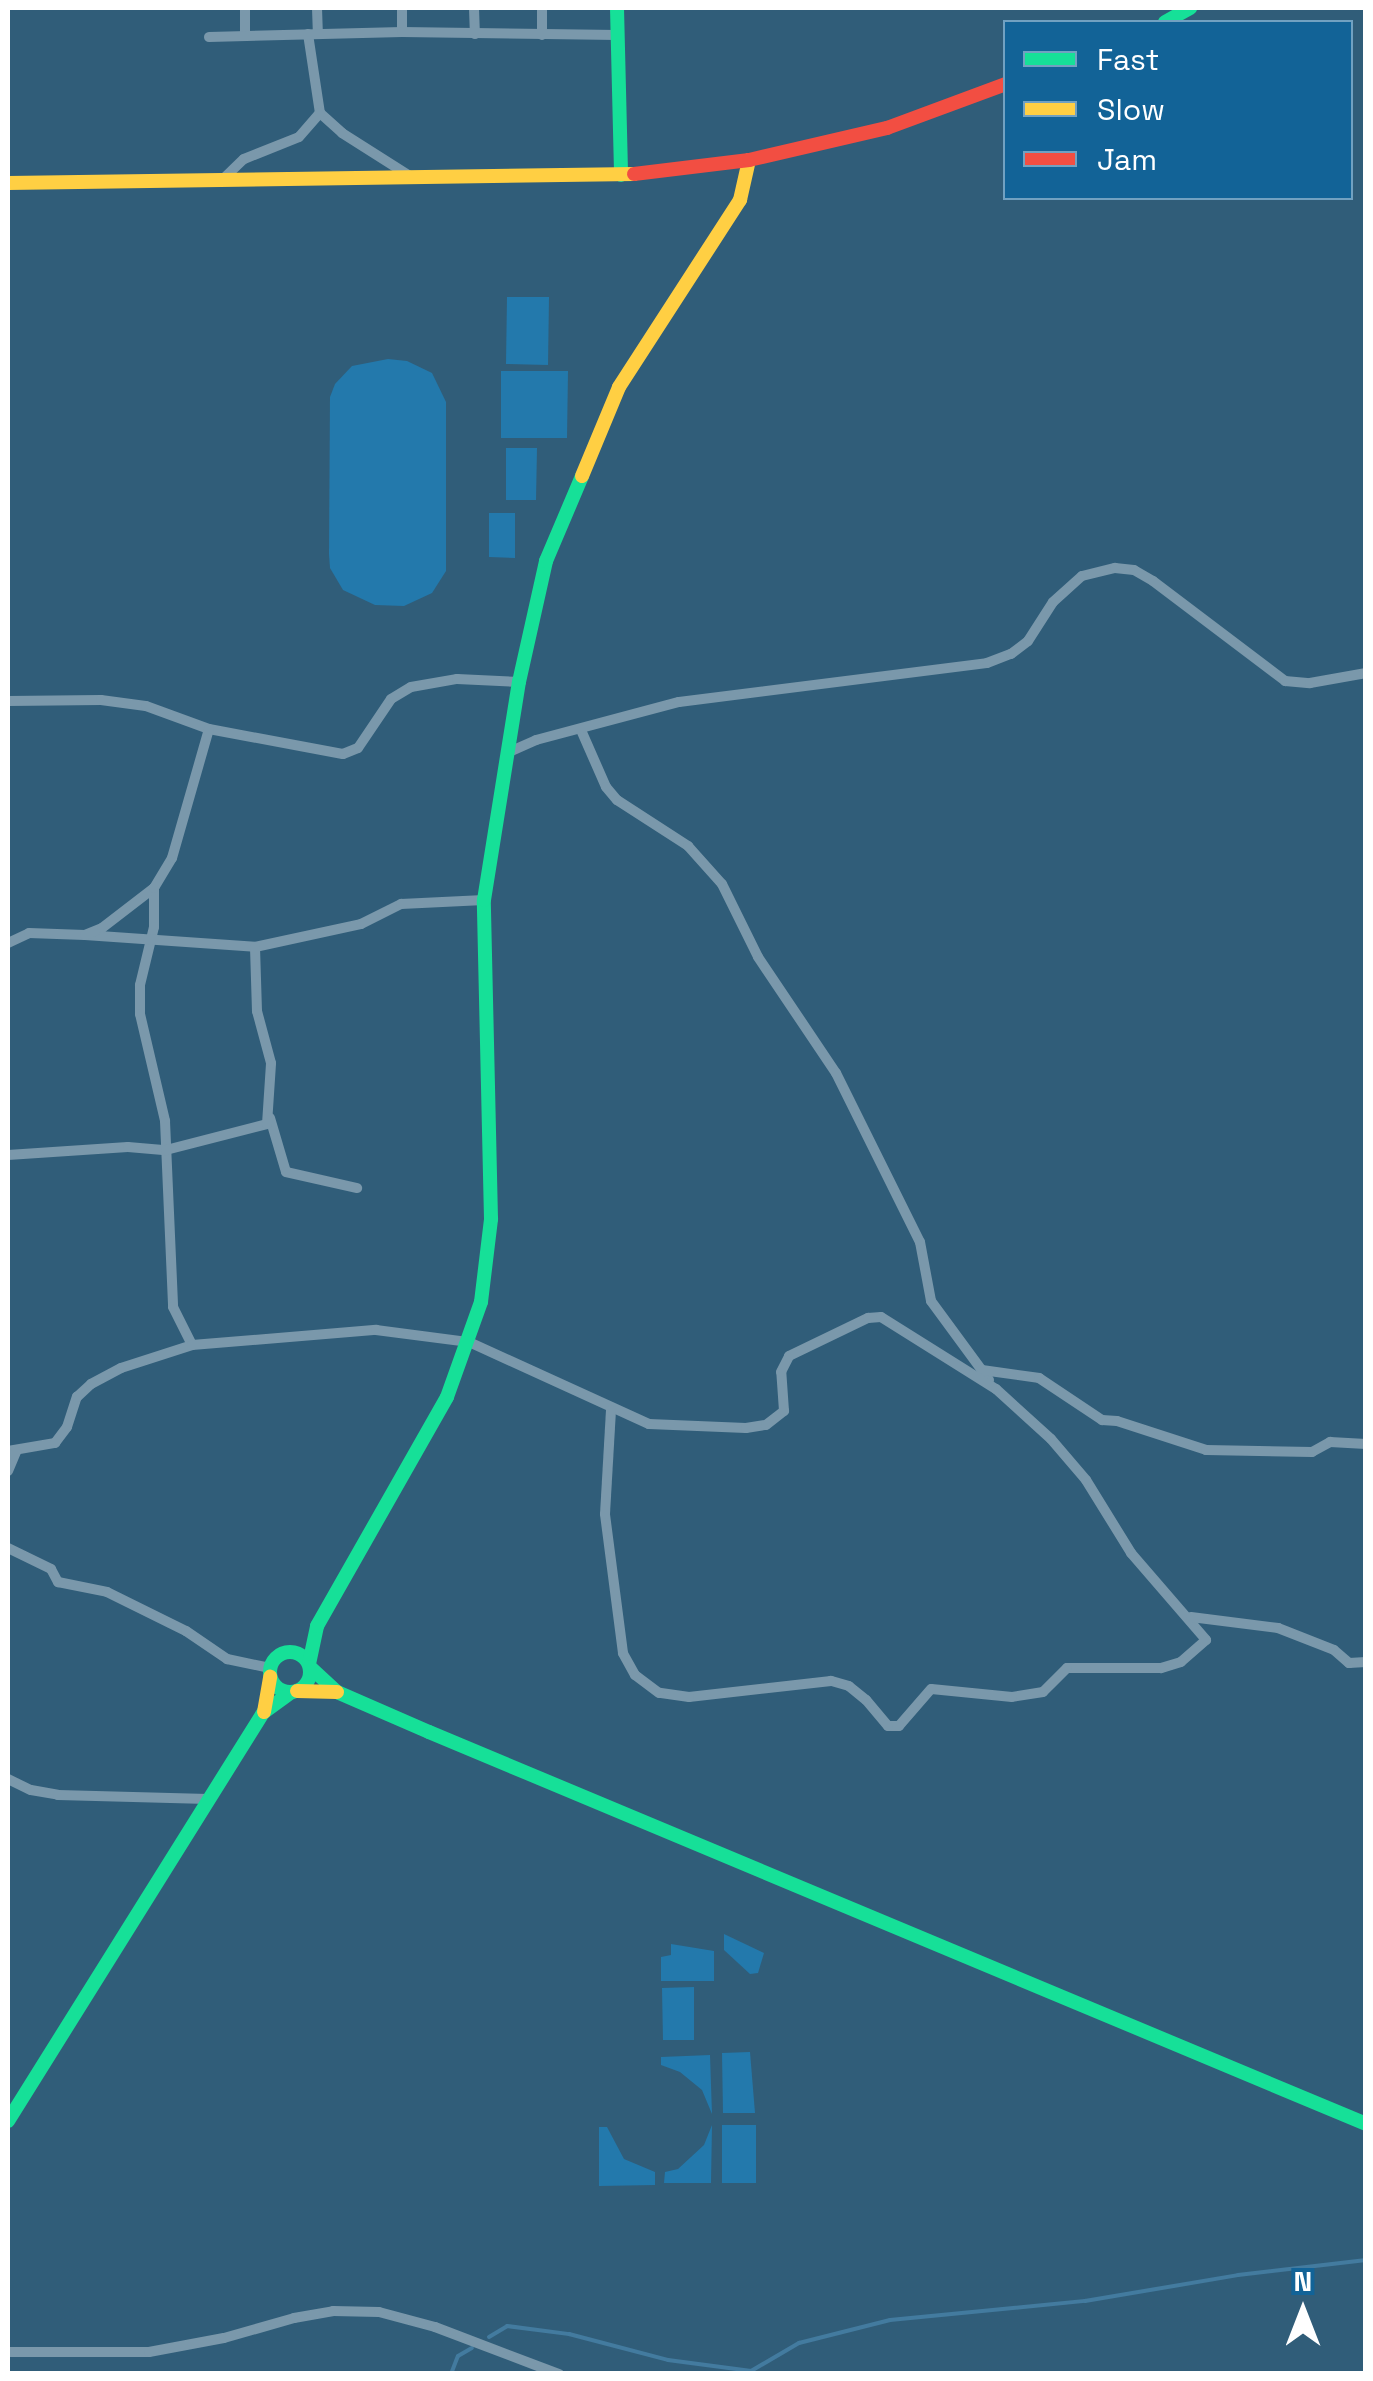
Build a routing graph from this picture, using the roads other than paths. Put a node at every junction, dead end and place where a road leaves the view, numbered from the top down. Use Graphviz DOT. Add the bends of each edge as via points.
graph roads {
  1 [pos="245,8"];
  2 [pos="317,8"];
  3 [pos="402,8"];
  4 [pos="474,8"];
  5 [pos="542,8"];
  6 [pos="617,8"];
  7 [pos="402,32"];
  8 [pos="313,34"];
  9 [pos="474,34"];
  10 [pos="542,35"];
  11 [pos="617,35"];
  12 [pos="246,36"];
  13 [pos="209,37"];
  14 [pos="1003,85"];
  15 [pos="320,113"];
  16 [pos="749,160"];
  17 [pos="620,175"];
  18 [pos="413,178"];
  19 [pos="222,181"];
  20 [pos="8,184"];
  21 [pos="1366,672"];
  22 [pos="519,682"];
  23 [pos="8,701"];
  24 [pos="209,729"];
  25 [pos="581,730"];
  26 [pos="507,753"];
  27 [pos="154,888"];
  28 [pos="484,900"];
  29 [pos="85,935"];
  30 [pos="152,941"];
  31 [pos="8,942"];
  32 [pos="255,946"];
  33 [pos="270,1117"];
  34 [pos="166,1150"];
  35 [pos="8,1155"];
  36 [pos="357,1188"];
  37 [pos="469,1342"];
  38 [pos="192,1345"];
  39 [pos="982,1370"];
  40 [pos="996,1389"];
  41 [pos="611,1410"];
  42 [pos="1366,1444"];
  43 [pos="12,1452"];
  44 [pos="8,1471"];
  45 [pos="8,1548"];
  46 [pos="1191,1617"];
  47 [pos="317,1626"];
  48 [pos="282,1653"];
  49 [pos="1366,1662"];
  50 [pos="309,1665"];
  51 [pos="270,1673"];
  52 [pos="294,1692"];
  53 [pos="337,1692"];
  54 [pos="264,1712"];
  55 [pos="8,1780"];
  56 [pos="208,1799"];
  57 [pos="8,2121"];
  58 [pos="1366,2124"];
  59 [pos="8,2352"];
  60 [pos="559,2374"];
  1 -- 12 [label="street"];
  2 -- 8 [label="street"];
  3 -- 7 [label="street"];
  4 -- 9 [label="street"];
  5 -- 10 [label="street"];
  6 -- 11 [label="main road"];
  7 -- 8 [label="street"];
  7 -- 9 [label="street"];
  8 -- 12 [label="street"];
  8 -- 15 [label="street"];
  9 -- 10 [label="street"];
  10 -- 11 [label="street"];
  11 -- 17 [label="main road"];
  12 -- 13 [label="street"];
  14 -- 16 [label="main road" via="887,128"];
  15 -- 18 [label="street"];
  15 -- 19 [label="street" via="299,137 244,159"];
  16 -- 17 [label="main road"];
  16 -- 22 [label="main road" via="740,200 646,339 595,436 546,561"];
  17 -- 18 [label="main road"];
  18 -- 19 [label="main road"];
  19 -- 20 [label="main road"];
  21 -- 25 [label="street" via="1285,681 1153,581 1116,568 1082,576 1053,602 1028,641 987,663 680,702"];
  22 -- 24 [label="street" via="457,679 411,687 392,698 358,748 343,754"];
  22 -- 26 [label="main road"];
  23 -- 24 [label="street" via="146,706"];
  24 -- 27 [label="street" via="172,858"];
  25 -- 26 [label="street"];
  25 -- 39 [label="street" via="617,800 688,846 722,884 758,957 836,1073 920,1242 931,1301"];
  26 -- 28 [label="main road"];
  27 -- 29 [label="street"];
  27 -- 30 [label="street"];
  28 -- 32 [label="street" via="400,904 360,924"];
  28 -- 37 [label="main road" via="492,1218"];
  29 -- 30 [label="street"];
  29 -- 31 [label="street" via="29,932"];
  30 -- 32 [label="street"];
  30 -- 34 [label="street" via="140,1014"];
  32 -- 33 [label="street"];
  33 -- 34 [label="street" via="258,1128"];
  33 -- 36 [label="street" via="289,1175"];
  34 -- 35 [label="street"];
  34 -- 38 [label="street" via="173,1307"];
  37 -- 38 [label="street" via="376,1330"];
  37 -- 41 [label="street"];
  37 -- 47 [label="main road" via="440,1410"];
  38 -- 43 [label="street" via="91,1384 54,1443"];
  39 -- 40 [label="street"];
  39 -- 42 [label="street" via="1039,1378 1102,1420 1206,1450 1312,1452 1330,1442"];
  40 -- 41 [label="street" via="893,1323 868,1318 789,1356 781,1372 784,1411 766,1425 674,1427"];
  40 -- 46 [label="street" via="1051,1439 1086,1480 1131,1553"];
  41 -- 46 [label="street" via="606,1514 623,1653 635,1675 659,1694 831,1681 849,1686 888,1726 900,1726 932,1688 1012,1697 1042,1692 1067,1668 1181,1662 1206,1640"];
  43 -- 44 [label="street"];
  45 -- 51 [label="street" via="52,1570 58,1582 107,1592 227,1659"];
  46 -- 49 [label="street" via="1278,1628 1334,1650 1349,1663"];
  47 -- 48 [label="main road"];
  47 -- 50 [label="main road"];
  48 -- 50 [label="main road" via="298,1653"];
  48 -- 51 [label="main road"];
  50 -- 52 [label="main road" via="309,1678"];
  50 -- 53 [label="main road"];
  51 -- 52 [label="main road" via="278,1689"];
  51 -- 54 [label="main road"];
  52 -- 53 [label="main road"];
  52 -- 54 [label="main road"];
  53 -- 58 [label="main road"];
  54 -- 56 [label="main road"];
  55 -- 56 [label="street" via="58,1795"];
  56 -- 57 [label="main road"];
  59 -- 60 [label="street" via="149,2352 333,2311 378,2312"];
}
